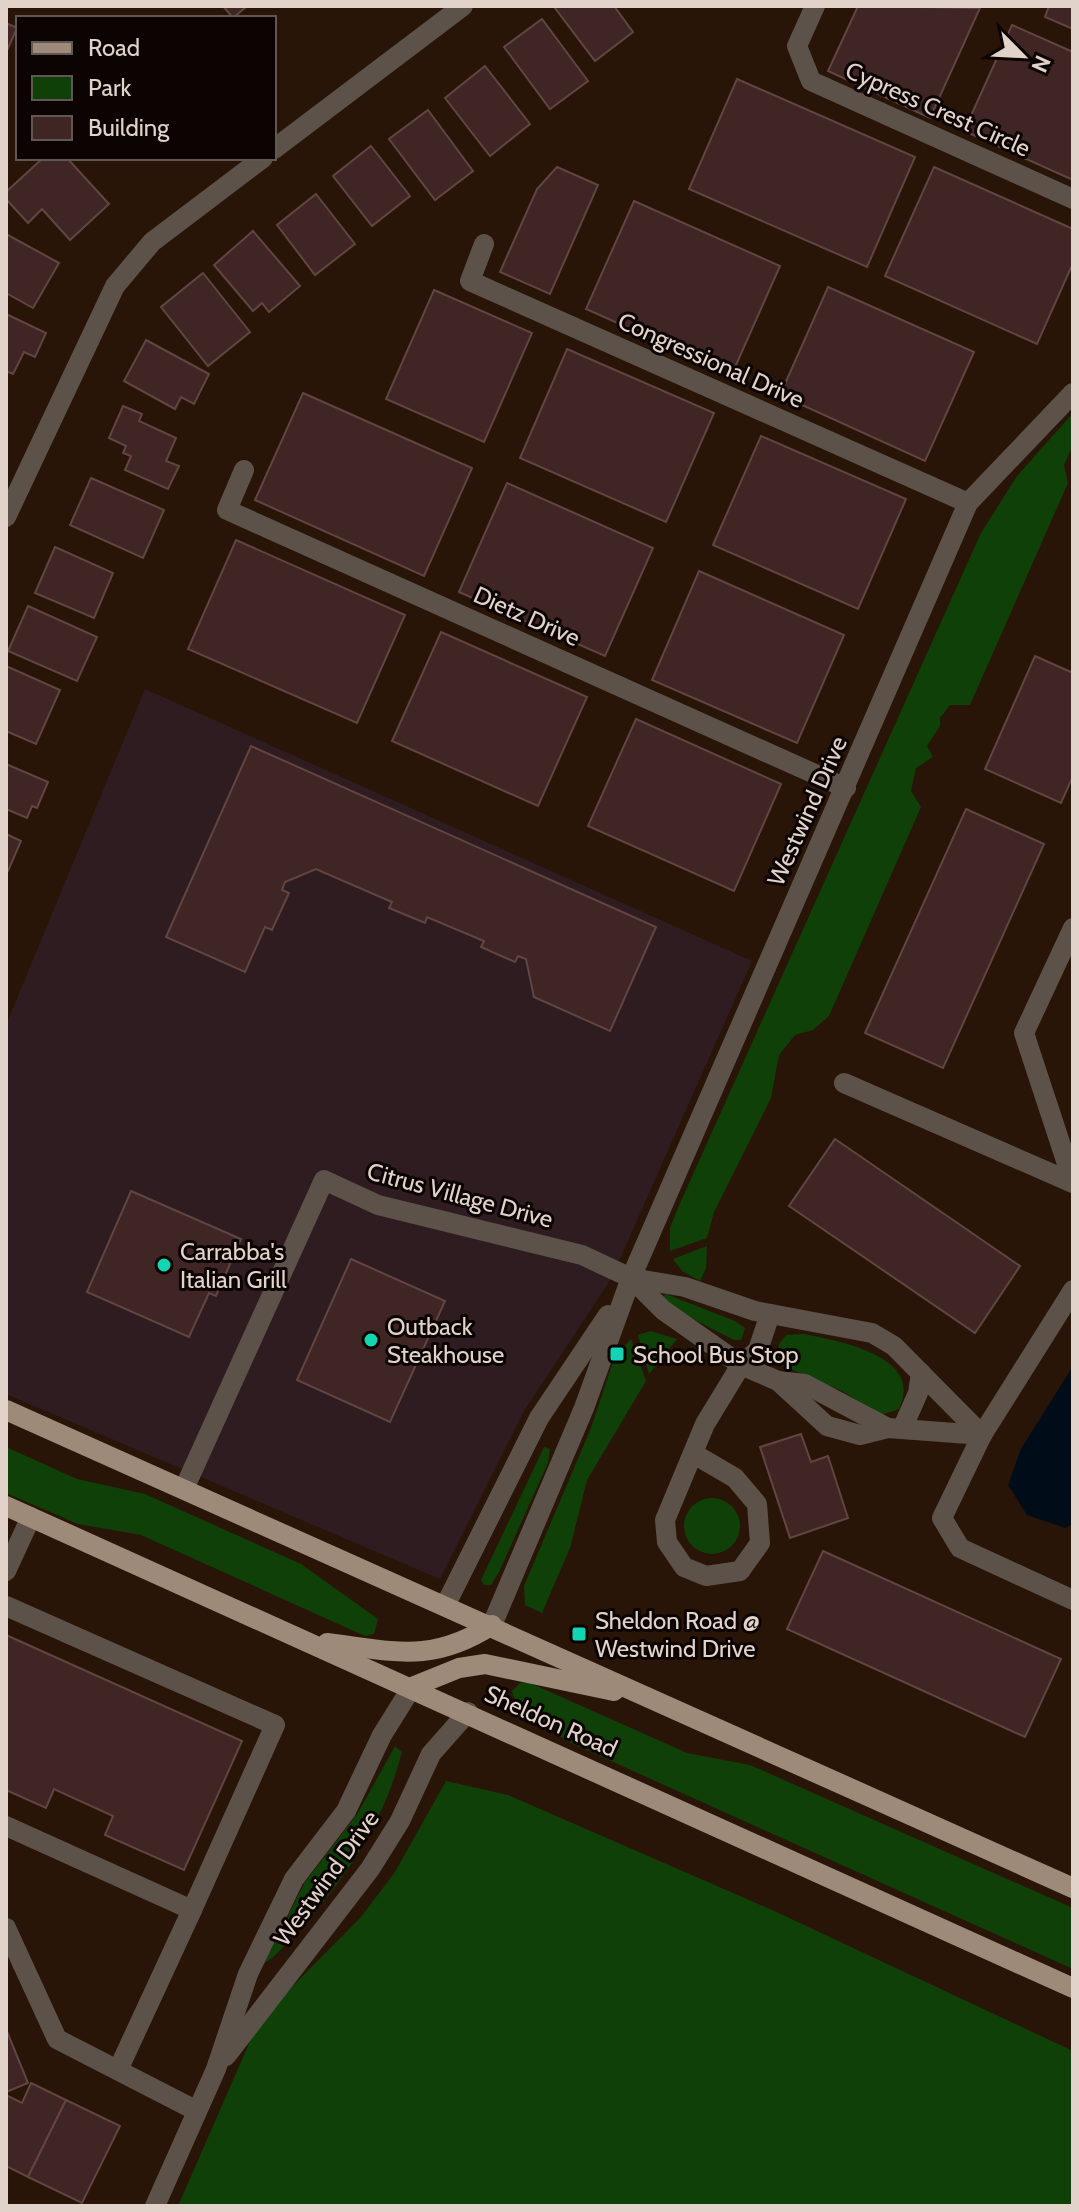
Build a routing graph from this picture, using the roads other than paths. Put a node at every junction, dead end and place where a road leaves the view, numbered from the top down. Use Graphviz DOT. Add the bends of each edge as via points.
graph roads {
  1 [pos="463,6"];
  2 [pos="815,6"];
  3 [pos="276,147"];
  4 [pos="260,160"];
  5 [pos="1073,199"];
  6 [pos="484,244"];
  7 [pos="1073,393"];
  8 [pos="244,470"];
  9 [pos="968,503"];
  10 [pos="8,508"];
  11 [pos="846,788"];
  12 [pos="1073,928"];
  13 [pos="844,1083"];
  14 [pos="1073,1183"];
  15 [pos="631,1278"];
  16 [pos="1073,1290"];
  17 [pos="770,1314"];
  18 [pos="741,1365"];
  19 [pos="921,1373"];
  20 [pos="6,1410"];
  21 [pos="895,1428"];
  22 [pos="982,1435"];
  23 [pos="694,1454"];
  24 [pos="184,1489"];
  25 [pos="6,1506"];
  26 [pos="31,1517"];
  27 [pos="6,1571"];
  28 [pos="1073,1600"];
  29 [pos="446,1604"];
  30 [pos="6,1606"];
  31 [pos="492,1625"];
  32 [pos="307,1641"];
  33 [pos="412,1687"];
  34 [pos="650,1699"];
  35 [pos="468,1712"];
  36 [pos="6,1826"];
  37 [pos="1073,1888"];
  38 [pos="192,1910"];
  39 [pos="6,1928"];
  40 [pos="1073,1988"];
  41 [pos="216,2069"];
  42 [pos="118,2070"];
  43 [pos="197,2111"];
  44 [pos="155,2206"];
  1 -- 3 [label="street"];
  2 -- 5 [label="street, Cypress Crest Circle" via="797,46 811,81"];
  4 -- 10 [label="street" via="152,242 115,286"];
  6 -- 9 [label="street, Congressional Drive" via="470,281"];
  7 -- 9 [label="street, Westwind Drive"];
  8 -- 11 [label="street, Dietz Drive" via="227,510"];
  9 -- 11 [label="street, Westwind Drive"];
  11 -- 15 [label="street, Westwind Drive"];
  12 -- 14 [label="street" via="1024,1033"];
  13 -- 14 [label="street"];
  15 -- 17 [label="street, Citrus Village Drive" via="685,1287"];
  15 -- 18 [label="street, Citrus Village Drive" via="663,1310"];
  15 -- 24 [label="street, Citrus Village Drive" via="582,1255 378,1205 324,1180"];
  15 -- 29 [label="street, Westwind Drive" via="539,1418"];
  15 -- 31 [label="street, Westwind Drive" via="584,1408"];
  16 -- 22 [label="street"];
  17 -- 18 [label="street" via="758,1350"];
  17 -- 19 [label="street, Citrus Village Drive" via="872,1333"];
  18 -- 21 [label="street, Citrus Village Drive" via="778,1381 827,1426 860,1435"];
  18 -- 23 [label="street" via="705,1424"];
  19 -- 21 [label="street" via="918,1393"];
  19 -- 22 [label="street, Citrus Village Drive"];
  20 -- 24 [label="main road"];
  21 -- 22 [label="street, Citrus Village Drive"];
  22 -- 28 [label="street" via="942,1518 960,1548"];
  23 -- 23 [label="street" via="665,1520 667,1542 684,1567 706,1576 740,1571 760,1543 757,1504 735,1478"];
  24 -- 29 [label="main road"];
  25 -- 26 [label="main road, Sheldon Road"];
  26 -- 27 [label="street"];
  26 -- 32 [label="main road, Sheldon Road"];
  29 -- 31 [label="main road"];
  30 -- 38 [label="street" via="275,1725"];
  31 -- 32 [label="main road" via="465,1642 417,1654"];
  31 -- 34 [label="main road"];
  32 -- 33 [label="main road, Sheldon Road"];
  33 -- 34 [label="main road" via="485,1664"];
  33 -- 35 [label="main road, Sheldon Road"];
  33 -- 41 [label="street, Westwind Drive" via="346,1811 294,1879 248,1974"];
  34 -- 37 [label="main road"];
  35 -- 40 [label="main road, Sheldon Road"];
  35 -- 41 [label="street, Westwind Drive" via="431,1754 400,1821 370,1869"];
  36 -- 38 [label="street"];
  38 -- 42 [label="street"];
  39 -- 42 [label="street" via="57,2039"];
  41 -- 43 [label="street, Westwind Drive"];
  42 -- 43 [label="street"];
  43 -- 44 [label="street, Westwind Drive"];
}
